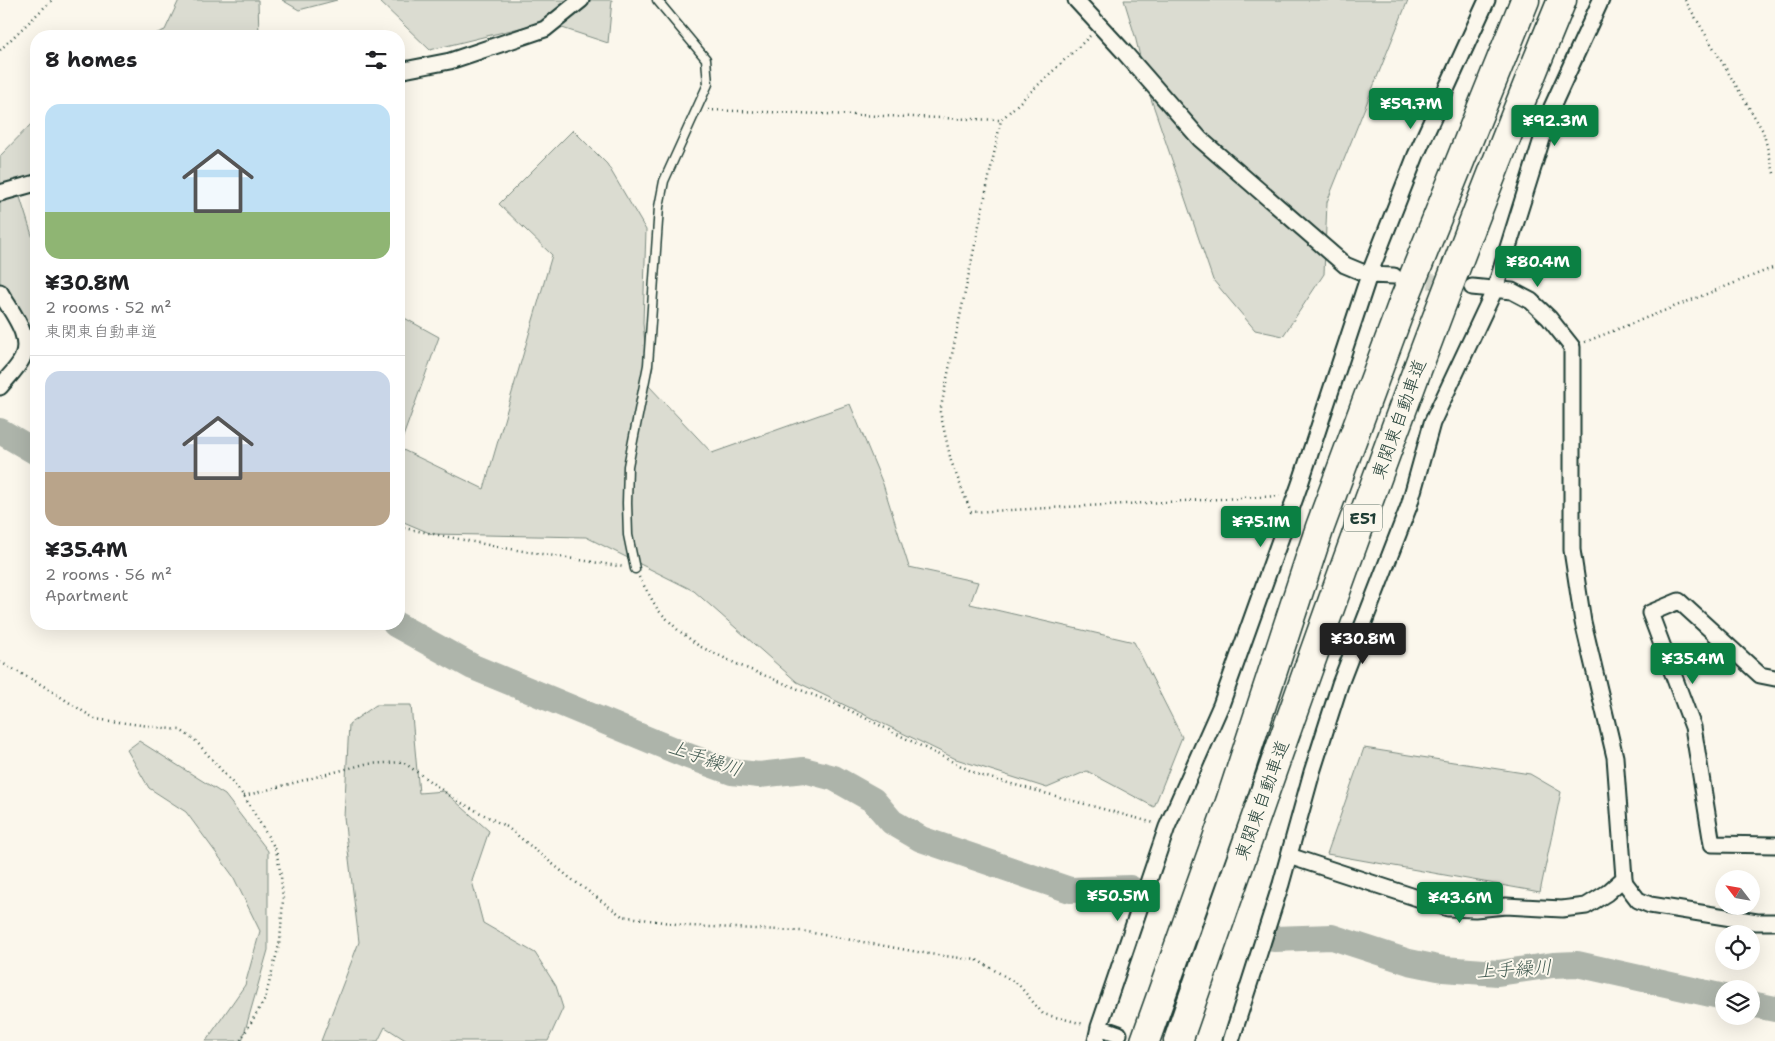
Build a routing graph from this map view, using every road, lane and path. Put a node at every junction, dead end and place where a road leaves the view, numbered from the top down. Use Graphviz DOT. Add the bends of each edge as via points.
graph roads {
  1 [pos="52,0"];
  2 [pos="581,0"];
  3 [pos="657,0"];
  4 [pos="1076,0"];
  5 [pos="1487,0"];
  6 [pos="1524,0"];
  7 [pos="1562,0"];
  8 [pos="1601,0"];
  9 [pos="1685,0"];
  10 [pos="1100,26"];
  11 [pos="0,50"];
  12 [pos="405,70"];
  13 [pos="696,110"];
  14 [pos="1001,120"];
  15 [pos="1775,177"];
  16 [pos="30,185"];
  17 [pos="0,193"];
  18 [pos="1775,268"];
  19 [pos="1369,275"];
  20 [pos="1394,276"];
  21 [pos="1472,287"];
  22 [pos="1495,289"];
  23 [pos="0,292"];
  24 [pos="1572,347"];
  25 [pos="0,387"];
  26 [pos="1296,495"];
  27 [pos="405,528"];
  28 [pos="635,569"];
  29 [pos="0,662"];
  30 [pos="1775,678"];
  31 [pos="244,796"];
  32 [pos="1167,827"];
  33 [pos="1775,845"];
  34 [pos="1289,856"];
  35 [pos="1624,878"];
  36 [pos="1775,922"];
  37 [pos="1098,1034"];
  38 [pos="1119,1034"];
  39 [pos="240,1041"];
  40 [pos="1145,1041"];
  41 [pos="1178,1041"];
  42 [pos="1231,1041"];
  1 -- 11 [label="path"];
  2 -- 12 [label="street" via="545,29 450,61"];
  3 -- 13 [label="lane" via="706,59 708,84"];
  4 -- 10 [label="street"];
  5 -- 19 [label="street" via="1416,155"];
  6 -- 40 [label="highway, 東関東自動車道 / E51" via="1402,305 1320,527 1230,802"];
  7 -- 41 [label="highway, 東関東自動車道 / E51" via="1436,319 1258,809"];
  8 -- 22 [label="street" via="1552,107"];
  9 -- 15 [label="path" via="1763,131"];
  10 -- 14 [label="path"];
  10 -- 19 [label="street" via="1200,139 1345,265"];
  13 -- 14 [label="path"];
  13 -- 28 [label="lane" via="664,181 659,207 648,366 628,466 628,534"];
  14 -- 26 [label="path" via="940,412 951,460 972,512"];
  16 -- 17 [label="street"];
  18 -- 24 [label="path"];
  19 -- 20 [label="street"];
  19 -- 26 [label="street"];
  21 -- 22 [label="street"];
  22 -- 24 [label="street" via="1512,291 1531,301"];
  22 -- 34 [label="street" via="1432,423 1409,506 1340,684"];
  23 -- 25 [label="street" via="24,334 26,346 21,360"];
  24 -- 35 [label="street" via="1572,550 1582,622 1615,757"];
  26 -- 32 [label="street" via="1221,705"];
  27 -- 28 [label="path"];
  28 -- 32 [label="path" via="658,610 700,646 843,707 979,775"];
  29 -- 31 [label="path" via="95,719 180,730 195,740"];
  30 -- 33 [label="street" via="1760,675 1679,601 1650,613 1693,727 1712,844"];
  31 -- 37 [label="path" via="365,764 403,762 456,800 507,827 622,916 690,926 802,932 977,960 1018,984 1043,1014"];
  31 -- 39 [label="path" via="276,850 283,900 280,941 265,999"];
  32 -- 37 [label="street"];
  34 -- 35 [label="street" via="1448,908 1506,906 1562,909 1586,906"];
  34 -- 42 [label="street"];
  35 -- 36 [label="street" via="1638,900 1650,904 1757,922"];
  37 -- 38 [label="street"];
}
